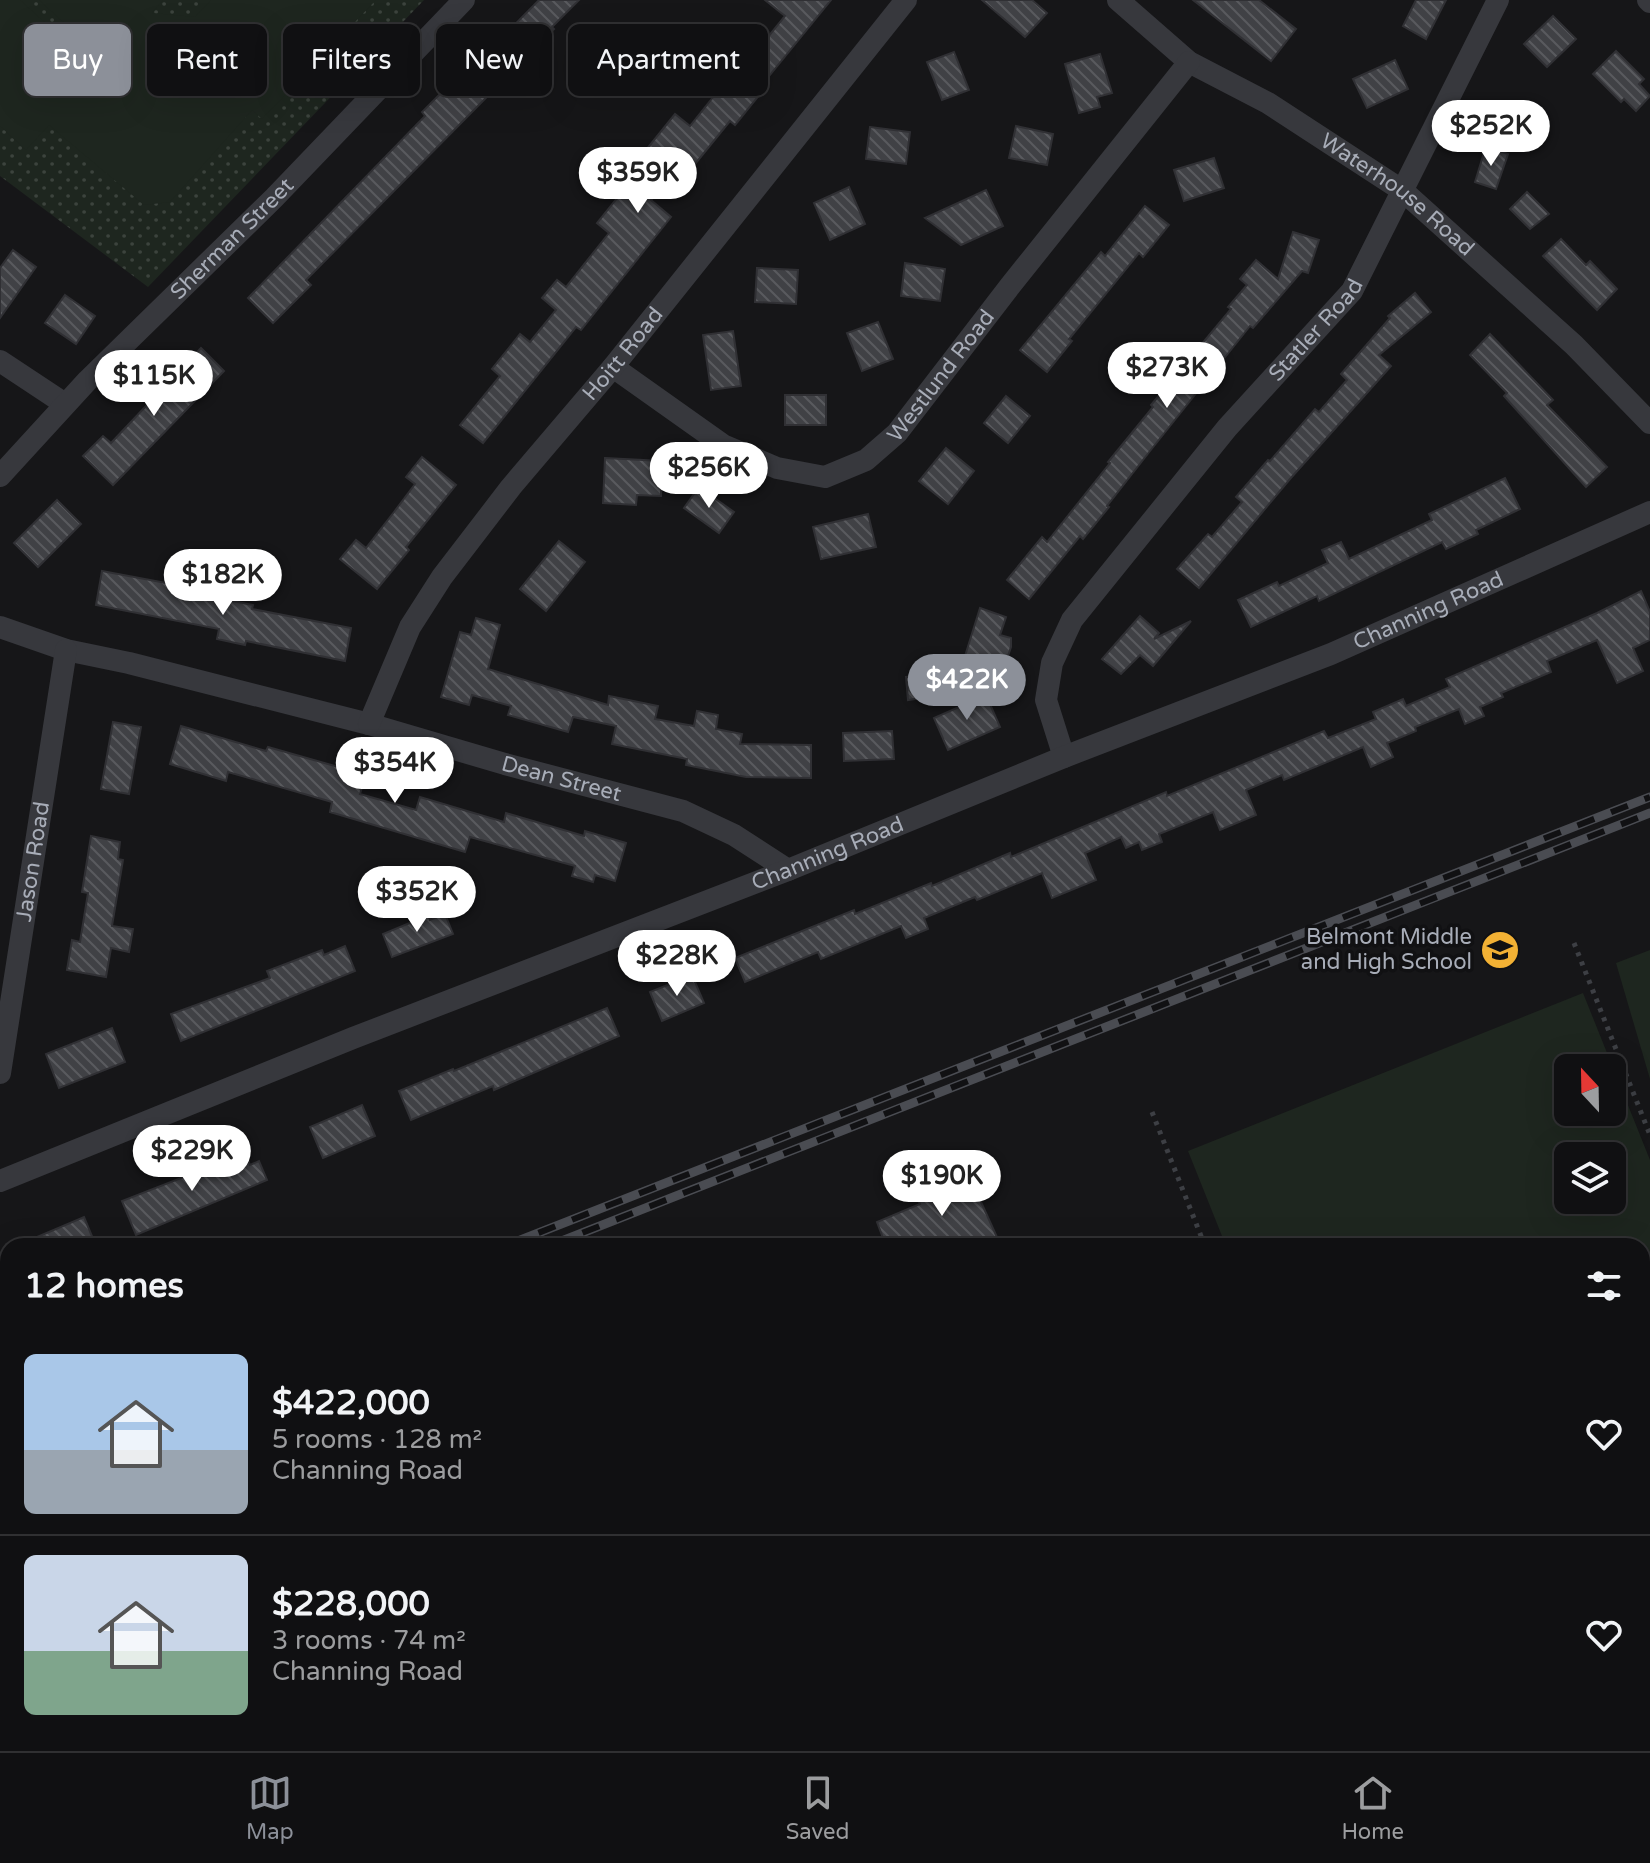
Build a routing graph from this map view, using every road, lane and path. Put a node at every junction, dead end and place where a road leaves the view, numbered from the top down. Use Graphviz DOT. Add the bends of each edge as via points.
graph roads {
  1 [pos="464,0"];
  2 [pos="906,0"];
  3 [pos="1118,0"];
  4 [pos="1498,0"];
  5 [pos="1189,62"];
  6 [pos="1403,191"];
  7 [pos="0,361"];
  8 [pos="613,367"];
  9 [pos="65,404"];
  10 [pos="1650,423"];
  11 [pos="0,476"];
  12 [pos="1650,512"];
  13 [pos="0,627"];
  14 [pos="66,650"];
  15 [pos="369,724"];
  16 [pos="1064,757"];
  17 [pos="788,870"];
  18 [pos="1574,943"];
  19 [pos="0,1073"];
  20 [pos="1152,1112"];
  21 [pos="1650,1135"];
  22 [pos="0,1181"];
  23 [pos="1202,1238"];
  1 -- 9 [label="street, Sherman Street"];
  2 -- 8 [label="street, Hoitt Road"];
  3 -- 5 [label="street, Waterhouse Road"];
  4 -- 6 [label="street, Statler Road"];
  5 -- 6 [label="street, Waterhouse Road" via="1268,103"];
  5 -- 8 [label="street, Westlund Road" via="897,433 866,460 825,477 777,468 723,445"];
  6 -- 10 [label="street, Waterhouse Road" via="1574,345"];
  6 -- 16 [label="street, Statler Road" via="1352,291 1227,428 1072,620 1052,663 1046,700"];
  7 -- 9 [label="street"];
  8 -- 15 [label="street, Hoitt Road" via="442,577 410,627"];
  9 -- 11 [label="street, Sherman Street"];
  12 -- 16 [label="street, Channing Road" via="1331,654"];
  13 -- 14 [label="street, Dean Street"];
  14 -- 15 [label="street, Dean Street"];
  14 -- 19 [label="street, Jason Road"];
  15 -- 17 [label="street, Dean Street" via="683,811 734,835"];
  16 -- 17 [label="street, Channing Road"];
  17 -- 22 [label="street, Channing Road"];
  18 -- 21 [label="path"];
  20 -- 23 [label="path"];
}
